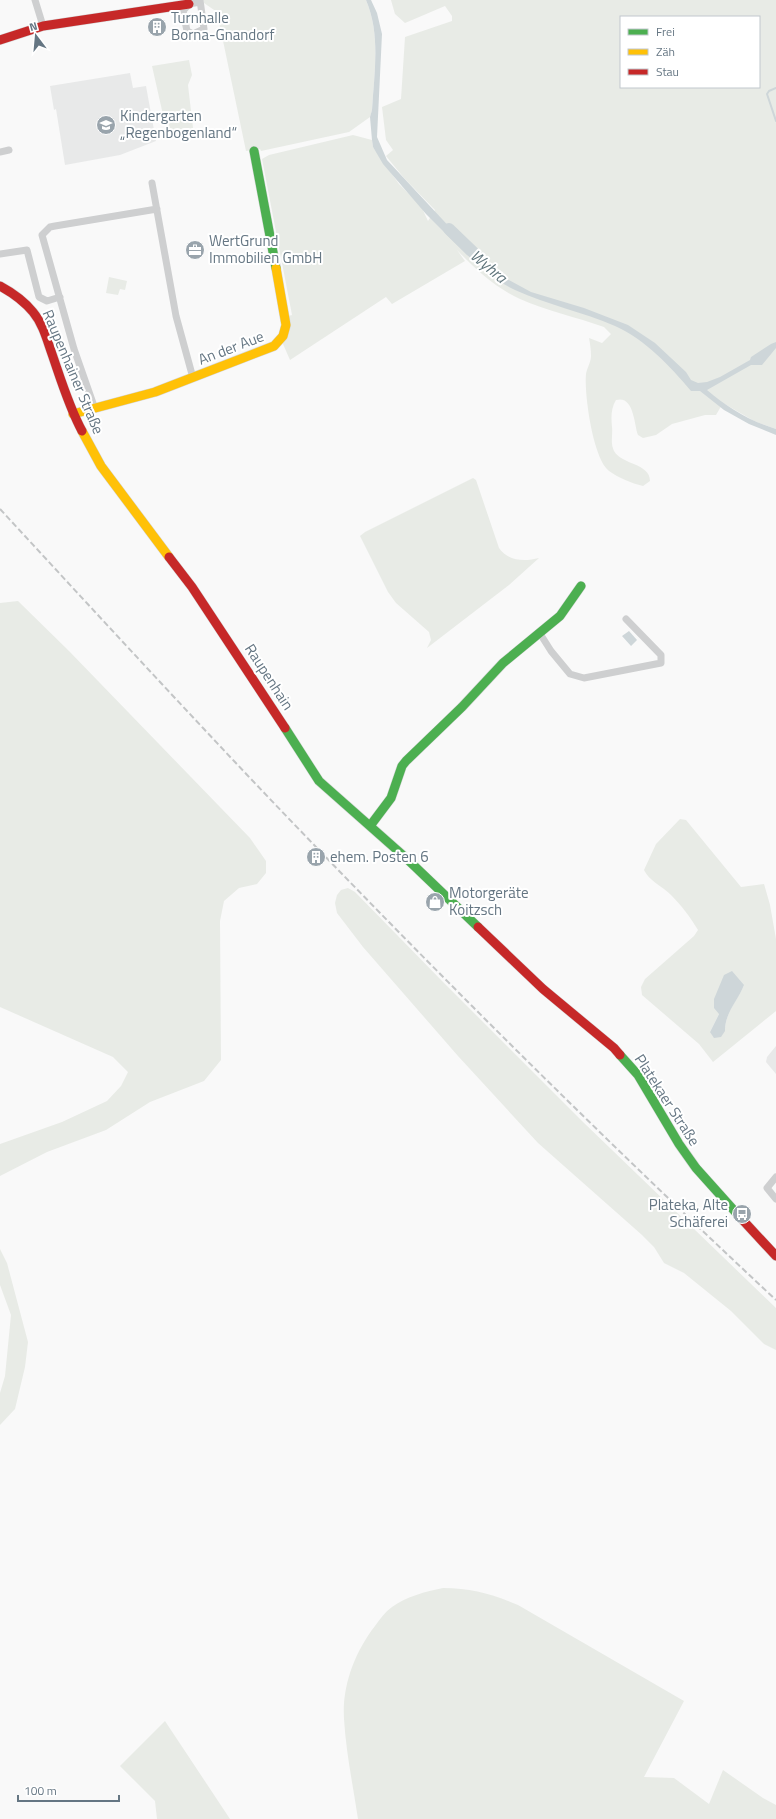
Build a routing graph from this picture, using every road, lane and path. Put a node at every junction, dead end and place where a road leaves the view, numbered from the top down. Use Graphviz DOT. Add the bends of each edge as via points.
graph roads {
  1 [pos="35,0"];
  2 [pos="200,1"];
  3 [pos="189,4"];
  4 [pos="43,26"];
  5 [pos="0,40"];
  6 [pos="9,150"];
  7 [pos="254,151"];
  8 [pos="0,152"];
  9 [pos="152,183"];
  10 [pos="157,209"];
  11 [pos="0,254"];
  12 [pos="0,286"];
  13 [pos="60,297"];
  14 [pos="193,378"];
  15 [pos="95,409"];
  16 [pos="73,414"];
  17 [pos="153,535"];
  18 [pos="581,586"];
  19 [pos="626,619"];
  20 [pos="539,632"];
  21 [pos="370,826"];
  22 [pos="473,921"];
  23 [pos="776,1177"];
  24 [pos="776,1200"];
  25 [pos="776,1256"];
  1 -- 4 [label="street"];
  2 -- 3 [label="street"];
  2 -- 3 [label="street" via="204,29 199,33 186,31 183,11"];
  3 -- 4 [label="street"];
  4 -- 5 [label="street"];
  6 -- 8 [label="street"];
  7 -- 14 [label="street, An der Aue" via="286,324 285,334 280,343 271,348"];
  9 -- 10 [label="street"];
  10 -- 13 [label="street, Raupenhainer Straße" via="50,227 42,235"];
  10 -- 14 [label="street" via="176,316"];
  11 -- 13 [label="street, Raupenhainer Straße" via="27,250 39,297 47,301"];
  12 -- 16 [label="street, Raupenhainer Straße" via="24,302 42,326"];
  13 -- 15 [label="street, Raupenhainer Straße" via="74,349"];
  14 -- 15 [label="street, An der Aue"];
  15 -- 16 [label="street, An der Aue"];
  16 -- 17 [label="street, Raupenhainer Straße" via="109,479"];
  17 -- 21 [label="street, Raupenhain" via="192,587 319,781"];
  18 -- 20 [label="street" via="560,616"];
  19 -- 20 [label="street" via="661,655 661,663 584,678 570,674"];
  20 -- 21 [label="street" via="503,663 406,761 392,798"];
  21 -- 22 [label="street, Raupenhain"];
  22 -- 25 [label="street, Platekaer Straße" via="543,989 602,1037 631,1067 687,1156"];
  23 -- 24 [label="street" via="767,1188"];
}
